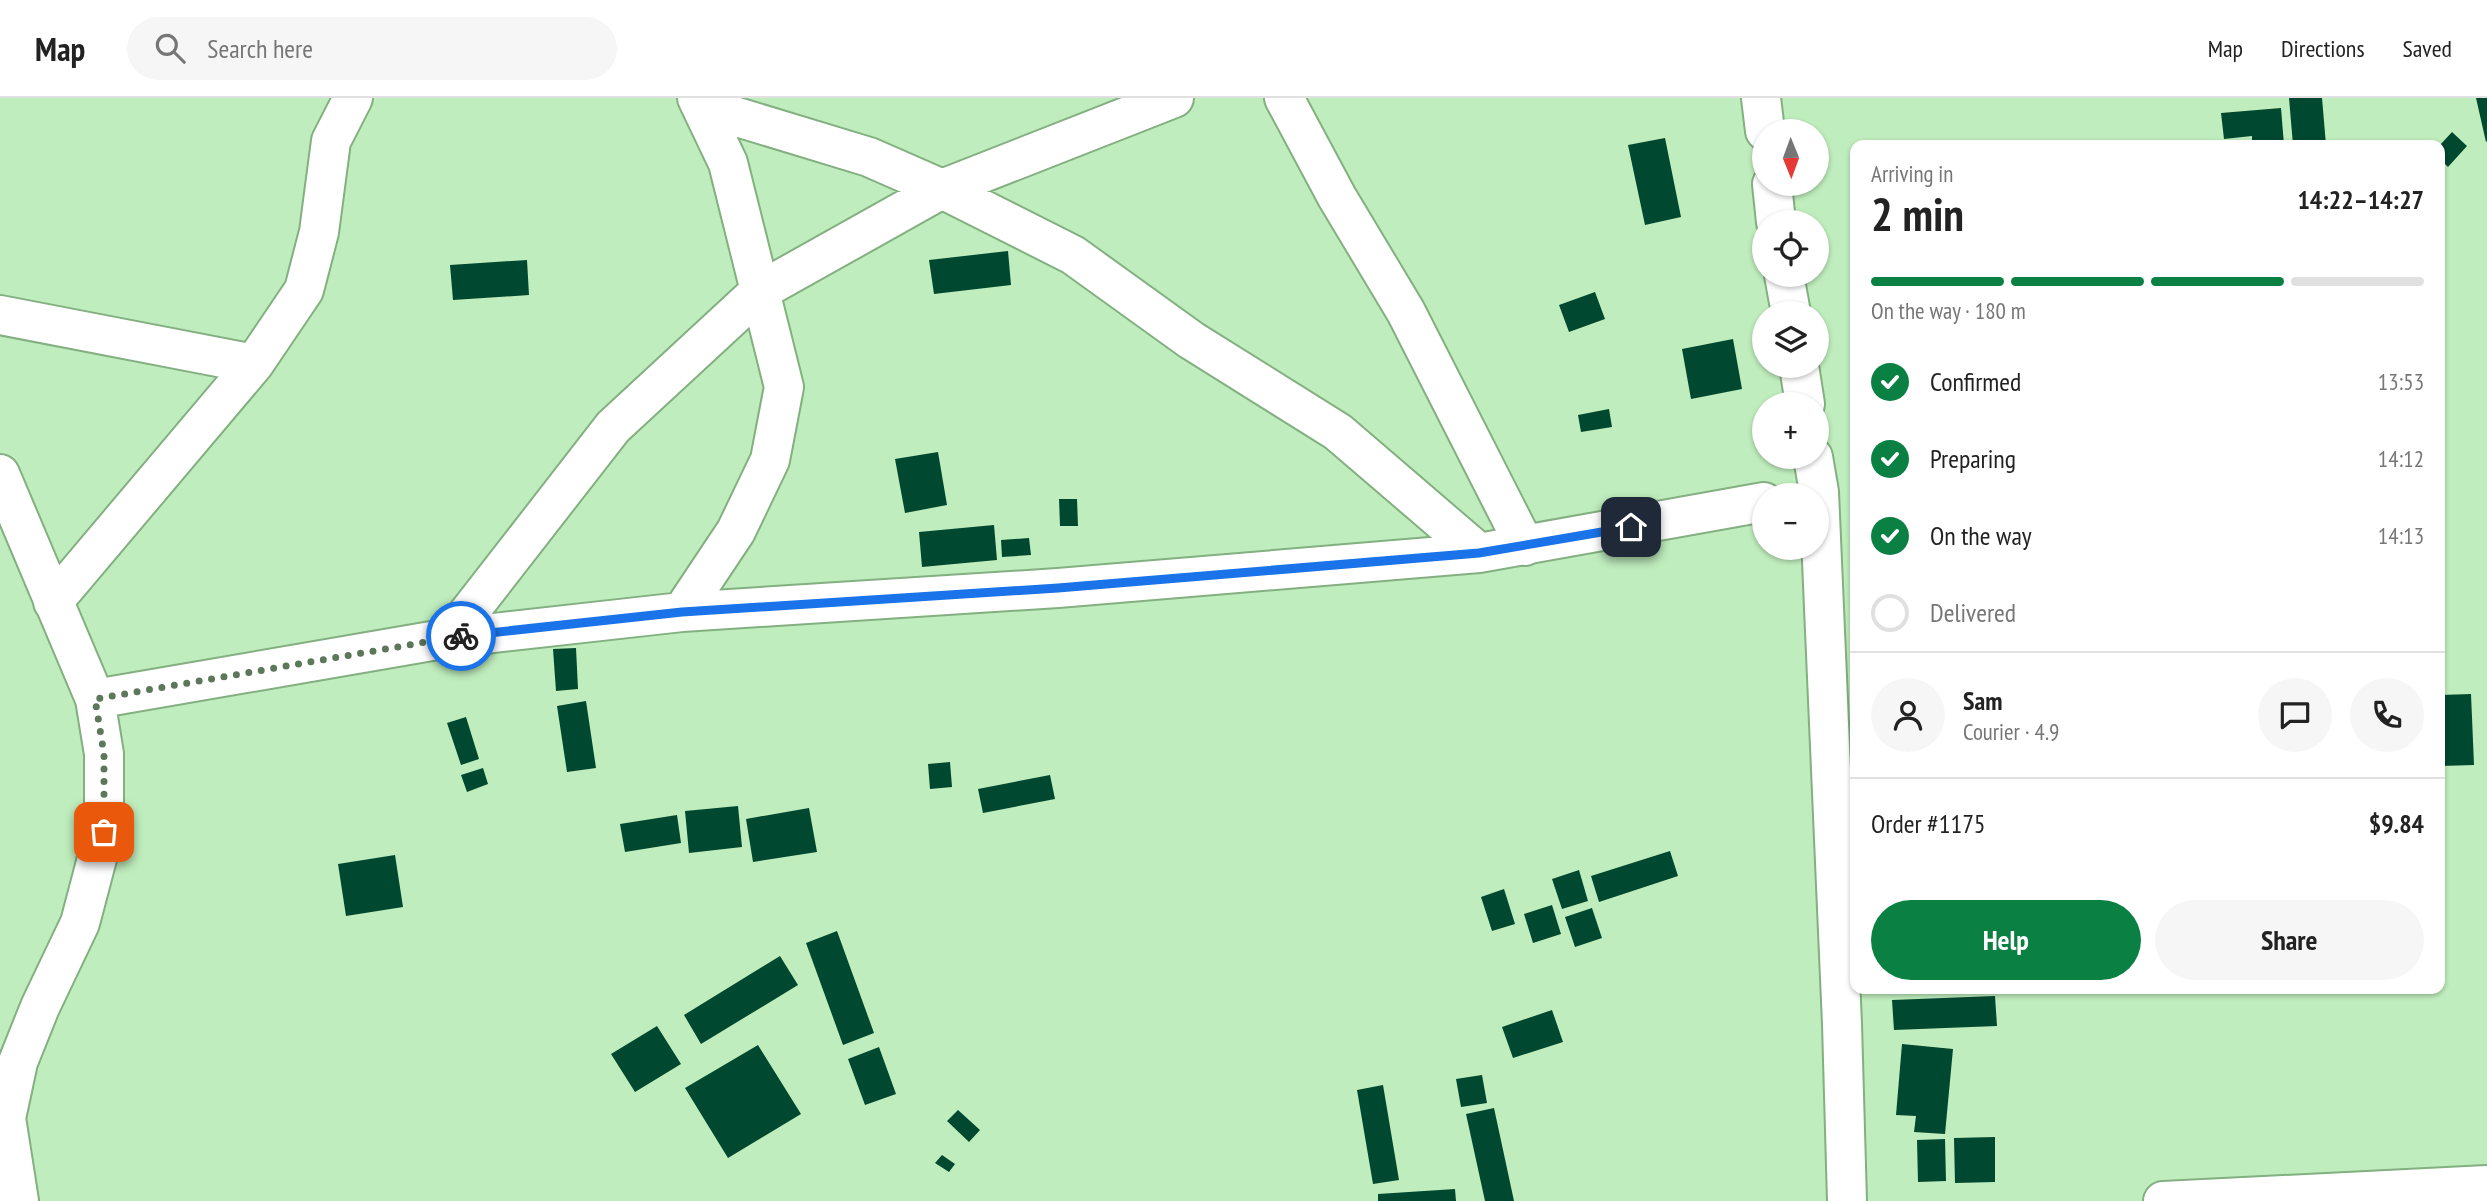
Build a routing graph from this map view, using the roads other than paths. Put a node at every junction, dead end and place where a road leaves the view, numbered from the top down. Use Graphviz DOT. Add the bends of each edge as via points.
graph roads {
  1 [pos="353,98"];
  2 [pos="1174,98"];
  3 [pos="1284,98"];
  4 [pos="1761,98"];
  5 [pos="699,102"];
  6 [pos="1764,119"];
  7 [pos="942,189"];
  8 [pos="760,291"];
  9 [pos="0,315"];
  10 [pos="254,364"];
  11 [pos="0,474"];
  12 [pos="1811,481"];
  13 [pos="1752,504"];
  14 [pos="1525,546"];
  15 [pos="1479,553"];
  16 [pos="53,602"];
  17 [pos="682,612"];
  18 [pos="449,638"];
  19 [pos="95,699"];
  20 [pos="2487,1185"];
  21 [pos="19,1201"];
  22 [pos="1847,1201"];
  23 [pos="2163,1201"];
  1 -- 10 [label="street" via="331,141 304,290"];
  2 -- 7 [label="street"];
  3 -- 14 [label="street" via="1406,312"];
  4 -- 6 [label="street"];
  5 -- 7 [label="street" via="869,157"];
  5 -- 8 [label="street" via="728,163"];
  7 -- 8 [label="street"];
  7 -- 15 [label="street" via="1073,255 1191,340 1338,432"];
  8 -- 17 [label="street" via="784,387 770,460 736,531"];
  8 -- 18 [label="street" via="613,427"];
  9 -- 10 [label="street"];
  10 -- 16 [label="street"];
  11 -- 16 [label="street"];
  12 -- 22 [label="street" via="1842,1010"];
  13 -- 14 [label="street"];
  14 -- 15 [label="street"];
  15 -- 17 [label="street" via="1058,588"];
  16 -- 19 [label="street"];
  17 -- 18 [label="street"];
  18 -- 19 [label="street"];
  19 -- 21 [label="street" via="104,754 104,832 80,923 18,1062 6,1118"];
  20 -- 23 [label="street"];
}
